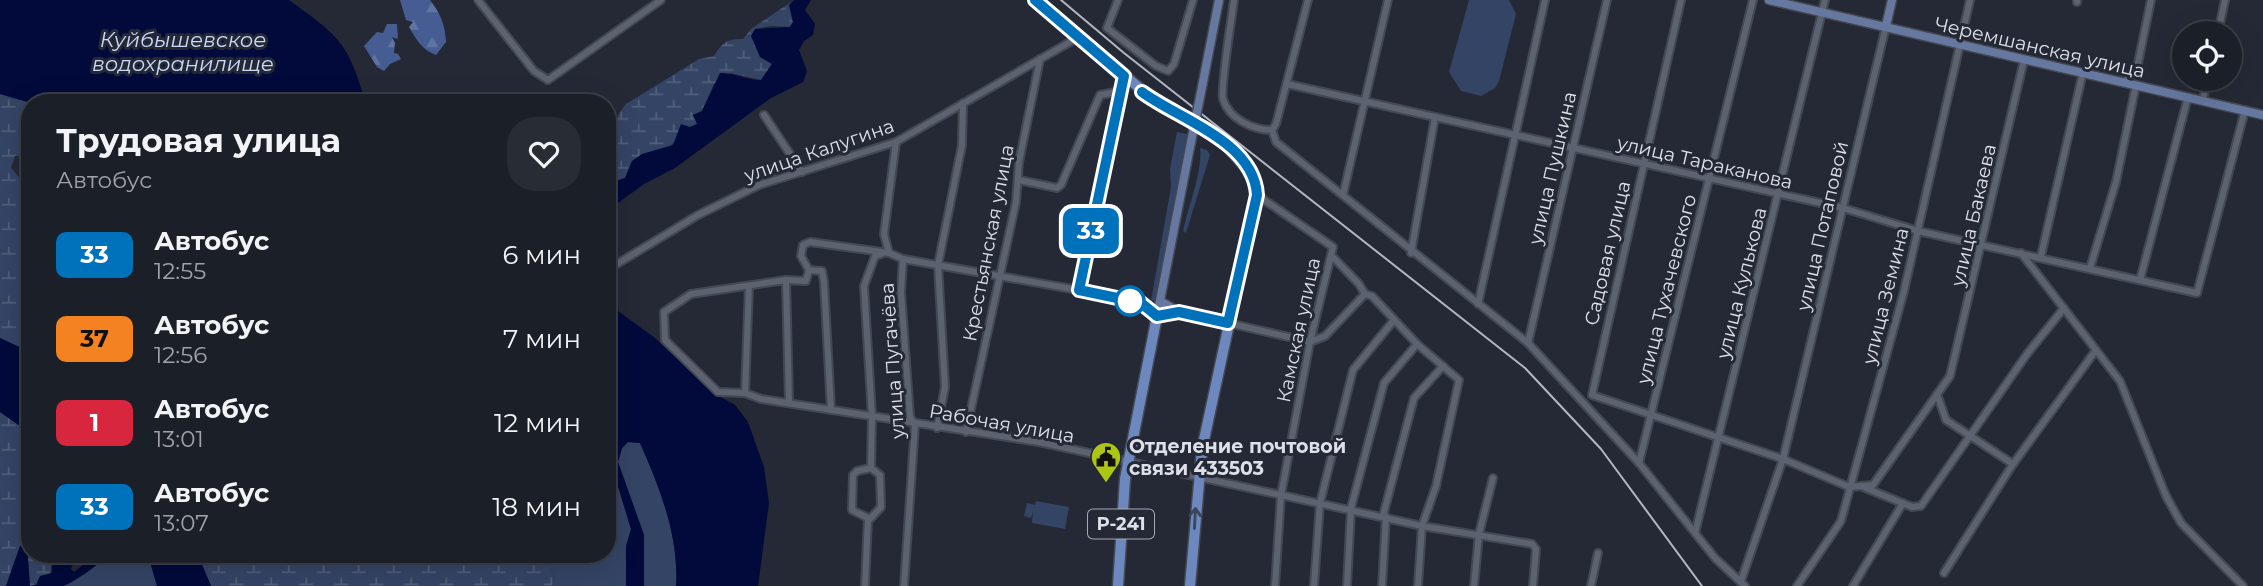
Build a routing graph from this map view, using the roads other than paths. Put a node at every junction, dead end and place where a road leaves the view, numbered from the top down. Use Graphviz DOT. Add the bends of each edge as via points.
graph roads {
  1 [pos="478,0"];
  2 [pos="661,0"];
  3 [pos="1035,0"];
  4 [pos="1118,0"];
  5 [pos="1194,0"];
  6 [pos="1219,0"];
  7 [pos="1234,0"];
  8 [pos="1308,0"];
  9 [pos="1388,0"];
  10 [pos="1545,0"];
  11 [pos="1607,0"];
  12 [pos="1681,0"];
  13 [pos="1752,0"];
  14 [pos="1769,0"];
  15 [pos="1825,0"];
  16 [pos="1892,0"];
  17 [pos="1970,0"];
  18 [pos="2151,0"];
  19 [pos="2225,0"];
  20 [pos="1822,12"];
  21 [pos="2221,21"];
  22 [pos="1886,26"];
  23 [pos="1077,37"];
  24 [pos="1961,45"];
  25 [pos="1040,59"];
  26 [pos="2024,60"];
  27 [pos="2083,72"];
  28 [pos="1124,76"];
  29 [pos="2125,82"];
  30 [pos="1287,84"];
  31 [pos="2136,85"];
  32 [pos="1121,91"];
  33 [pos="2205,91"];
  34 [pos="2188,97"];
  35 [pos="1366,100"];
  36 [pos="2203,100"];
  37 [pos="963,103"];
  38 [pos="2245,110"];
  39 [pos="764,115"];
  40 [pos="2263,115"];
  41 [pos="1435,117"];
  42 [pos="1272,130"];
  43 [pos="1514,134"];
  44 [pos="896,142"];
  45 [pos="1573,148"];
  46 [pos="1643,164"];
  47 [pos="802,172"];
  48 [pos="1708,179"];
  49 [pos="1018,180"];
  50 [pos="1257,195"];
  51 [pos="1343,195"];
  52 [pos="1779,196"];
  53 [pos="1843,208"];
  54 [pos="1918,230"];
  55 [pos="1983,245"];
  56 [pos="886,253"];
  57 [pos="1411,253"];
  58 [pos="2021,253"];
  59 [pos="1331,255"];
  60 [pos="2041,256"];
  61 [pos="902,259"];
  62 [pos="616,265"];
  63 [pos="938,265"];
  64 [pos="2090,268"];
  65 [pos="809,270"];
  66 [pos="1001,276"];
  67 [pos="786,280"];
  68 [pos="2140,280"];
  69 [pos="749,286"];
  70 [pos="1079,290"];
  71 [pos="1365,294"];
  72 [pos="1160,301"];
  73 [pos="1141,303"];
  74 [pos="1478,304"];
  75 [pos="2064,308"];
  76 [pos="1179,312"];
  77 [pos="1157,316"];
  78 [pos="1394,320"];
  79 [pos="1228,323"];
  80 [pos="1310,342"];
  81 [pos="1528,343"];
  82 [pos="1417,344"];
  83 [pos="2096,350"];
  84 [pos="1443,366"];
  85 [pos="1570,386"];
  86 [pos="745,393"];
  87 [pos="1592,393"];
  88 [pos="1937,394"];
  89 [pos="789,402"];
  90 [pos="831,410"];
  91 [pos="872,416"];
  92 [pos="1651,417"];
  93 [pos="915,425"];
  94 [pos="937,428"];
  95 [pos="966,432"];
  96 [pos="1970,437"];
  97 [pos="1718,439"];
  98 [pos="1783,459"];
  99 [pos="1128,463"];
  100 [pos="1639,463"];
  101 [pos="2013,464"];
  102 [pos="871,468"];
  103 [pos="1198,478"];
  104 [pos="1493,478"];
  105 [pos="1861,486"];
  106 [pos="1849,487"];
  107 [pos="1281,495"];
  108 [pos="1320,503"];
  109 [pos="1903,503"];
  110 [pos="1351,508"];
  111 [pos="1384,516"];
  112 [pos="868,519"];
  113 [pos="1422,526"];
  114 [pos="1695,533"];
  115 [pos="1479,534"];
  116 [pos="1598,553"];
  117 [pos="1944,573"];
  118 [pos="1743,584"];
  119 [pos="866,586"];
  120 [pos="904,586"];
  121 [pos="1118,586"];
  122 [pos="1190,586"];
  123 [pos="1275,586"];
  124 [pos="1314,586"];
  125 [pos="1347,586"];
  126 [pos="1382,586"];
  127 [pos="1418,586"];
  128 [pos="1475,586"];
  129 [pos="1533,586"];
  130 [pos="1591,586"];
  131 [pos="1797,586"];
  132 [pos="1853,586"];
  133 [pos="2243,586"];
  1 -- 2 [label="street" via="534,71 548,80"];
  3 -- 23 [label="highway"];
  4 -- 5 [label="street" via="1107,28 1168,71"];
  6 -- 72 [label="main road, bridge"];
  7 -- 42 [label="street" via="1223,101 1248,125"];
  8 -- 30 [label="street"];
  9 -- 35 [label="street"];
  10 -- 43 [label="street"];
  11 -- 45 [label="street, улица Пушкина"];
  12 -- 46 [label="street, Садовая улица"];
  13 -- 48 [label="street, улица Тухачевского"];
  14 -- 20 [label="main road, Черемшанская улица"];
  15 -- 20 [label="street, улица Кулькова"];
  16 -- 22 [label="main road, улица Потаповой"];
  17 -- 24 [label="street, улица Земина"];
  18 -- 29 [label="street" via="2137,68"];
  19 -- 21 [label="street"];
  20 -- 22 [label="main road, Черемшанская улица"];
  20 -- 52 [label="street, улица Кулькова"];
  22 -- 24 [label="main road, Черемшанская улица"];
  22 -- 53 [label="street, улица Потаповой"];
  23 -- 25 [label="street, улица Калугина"];
  23 -- 28 [label="highway"];
  24 -- 26 [label="main road, Черемшанская улица"];
  24 -- 54 [label="street, улица Земина"];
  25 -- 37 [label="street, улица Калугина"];
  25 -- 49 [label="street, Крестьянская улица"];
  26 -- 27 [label="main road, Черемшанская улица"];
  26 -- 55 [label="street, улица Бакаева"];
  27 -- 29 [label="main road, Черемшанская улица"];
  27 -- 60 [label="street"];
  28 -- 32 [label="highway"];
  28 -- 50 [label="highway" via="1162,107 1209,130 1249,170"];
  29 -- 31 [label="main road, Черемшанская улица"];
  30 -- 35 [label="street, улица Тараканова"];
  30 -- 42 [label="street"];
  31 -- 34 [label="main road, Черемшанская улица"];
  31 -- 64 [label="street" via="2116,183"];
  32 -- 49 [label="street" via="1100,95 1061,185 1056,188"];
  32 -- 70 [label="highway"];
  33 -- 36 [label="street"];
  34 -- 36 [label="main road, Черемшанская улица"];
  34 -- 68 [label="street"];
  35 -- 41 [label="street, улица Тараканова"];
  35 -- 51 [label="street"];
  36 -- 38 [label="main road, Черемшанская улица"];
  37 -- 44 [label="street, улица Калугина"];
  37 -- 63 [label="street" via="962,145"];
  38 -- 40 [label="main road, Черемшанская улица"];
  38 -- 68 [label="street, улица Тараканова" via="2197,293"];
  39 -- 47 [label="street"];
  41 -- 43 [label="street, улица Тараканова"];
  41 -- 57 [label="street"];
  42 -- 51 [label="street" via="1276,142"];
  43 -- 45 [label="street, улица Тараканова"];
  43 -- 74 [label="street"];
  44 -- 47 [label="street, улица Калугина"];
  44 -- 56 [label="street" via="884,234"];
  45 -- 46 [label="street, улица Тараканова"];
  45 -- 81 [label="street, улица Пушкина"];
  46 -- 48 [label="street, улица Тараканова"];
  46 -- 87 [label="street, Садовая улица"];
  47 -- 62 [label="street, улица Калугина" via="759,185"];
  48 -- 52 [label="street, улица Тараканова"];
  48 -- 92 [label="street, улица Тухачевского"];
  49 -- 66 [label="street, Крестьянская улица"];
  50 -- 59 [label="street, Камская улица" via="1333,247"];
  50 -- 79 [label="highway"];
  51 -- 57 [label="street"];
  52 -- 53 [label="street, улица Тараканова"];
  52 -- 97 [label="street, улица Кулькова"];
  53 -- 54 [label="street, улица Тараканова"];
  53 -- 98 [label="street, улица Потаповой"];
  54 -- 55 [label="street, улица Тараканова"];
  54 -- 106 [label="street, улица Земина"];
  55 -- 58 [label="street, улица Тараканова"];
  55 -- 88 [label="street, улица Бакаева" via="1950,376"];
  56 -- 61 [label="street"];
  56 -- 65 [label="street" via="810,242 800,250"];
  56 -- 91 [label="street" via="875,256 864,286"];
  57 -- 74 [label="street"];
  58 -- 60 [label="street, улица Тараканова"];
  58 -- 75 [label="street"];
  59 -- 71 [label="street"];
  59 -- 80 [label="street, Камская улица"];
  60 -- 64 [label="street, улица Тараканова"];
  61 -- 63 [label="street"];
  61 -- 93 [label="street, улица Пугачёва" via="910,417"];
  63 -- 66 [label="street"];
  63 -- 94 [label="street" via="945,387"];
  64 -- 68 [label="street, улица Тараканова"];
  65 -- 67 [label="street" via="806,281"];
  65 -- 90 [label="street" via="822,271 826,288"];
  66 -- 70 [label="street"];
  66 -- 95 [label="street, Крестьянская улица"];
  67 -- 69 [label="street"];
  67 -- 89 [label="street"];
  69 -- 86 [label="street"];
  69 -- 86 [label="street, Рабочая улица" via="685,297 663,314 665,340 718,392"];
  70 -- 73 [label="highway"];
  71 -- 78 [label="street"];
  71 -- 80 [label="street" via="1325,336"];
  72 -- 73 [label="main road"];
  72 -- 76 [label="main road"];
  72 -- 77 [label="main road"];
  73 -- 77 [label="highway"];
  74 -- 81 [label="street"];
  75 -- 83 [label="street"];
  75 -- 96 [label="street"];
  76 -- 77 [label="main road"];
  76 -- 79 [label="main road"];
  77 -- 99 [label="highway"];
  78 -- 82 [label="street"];
  78 -- 108 [label="street" via="1353,370"];
  79 -- 80 [label="street"];
  79 -- 103 [label="highway"];
  80 -- 107 [label="street, Камская улица"];
  81 -- 85 [label="street"];
  82 -- 84 [label="street"];
  82 -- 110 [label="street" via="1384,383"];
  83 -- 101 [label="street"];
  83 -- 133 [label="street" via="2120,381 2181,523"];
  84 -- 111 [label="street" via="1414,398"];
  84 -- 113 [label="street" via="1459,380 1436,486"];
  85 -- 87 [label="street"];
  85 -- 100 [label="street"];
  86 -- 89 [label="street, Рабочая улица"];
  87 -- 92 [label="street"];
  88 -- 96 [label="street" via="1946,420"];
  88 -- 105 [label="street" via="1873,485"];
  89 -- 90 [label="street, Рабочая улица"];
  90 -- 91 [label="street, Рабочая улица"];
  91 -- 93 [label="street, Рабочая улица"];
  91 -- 102 [label="street"];
  92 -- 97 [label="street"];
  92 -- 100 [label="street, улица Тухачевского"];
  93 -- 94 [label="street, Рабочая улица"];
  93 -- 120 [label="street, улица Пугачёва"];
  94 -- 95 [label="street, Рабочая улица"];
  95 -- 99 [label="street, Рабочая улица" via="1039,442"];
  96 -- 101 [label="street"];
  96 -- 109 [label="street" via="1921,506"];
  97 -- 98 [label="street"];
  97 -- 114 [label="street, улица Кулькова"];
  98 -- 106 [label="street"];
  98 -- 118 [label="street, улица Потаповой"];
  99 -- 103 [label="street, Рабочая улица"];
  99 -- 121 [label="highway, Р-241"];
  100 -- 114 [label="street"];
  101 -- 117 [label="street"];
  102 -- 112 [label="street" via="880,475 881,507"];
  102 -- 112 [label="street" via="853,475 852,510"];
  103 -- 107 [label="street, Рабочая улица"];
  122 -- 103 [label="highway, one-way"];
  104 -- 115 [label="street"];
  105 -- 106 [label="street"];
  105 -- 109 [label="street"];
  106 -- 131 [label="street, улица Земина" via="1841,521"];
  107 -- 108 [label="street, Рабочая улица"];
  107 -- 123 [label="street, Камская улица"];
  108 -- 110 [label="street, Рабочая улица"];
  108 -- 124 [label="street"];
  109 -- 132 [label="street"];
  110 -- 111 [label="street, Рабочая улица"];
  110 -- 125 [label="street"];
  111 -- 113 [label="street, Рабочая улица"];
  111 -- 126 [label="street"];
  112 -- 119 [label="street"];
  113 -- 115 [label="street, Рабочая улица"];
  113 -- 127 [label="street"];
  114 -- 118 [label="street"];
  115 -- 128 [label="street"];
  115 -- 129 [label="street, Рабочая улица" via="1527,543 1536,550"];
  116 -- 130 [label="street"];
}
